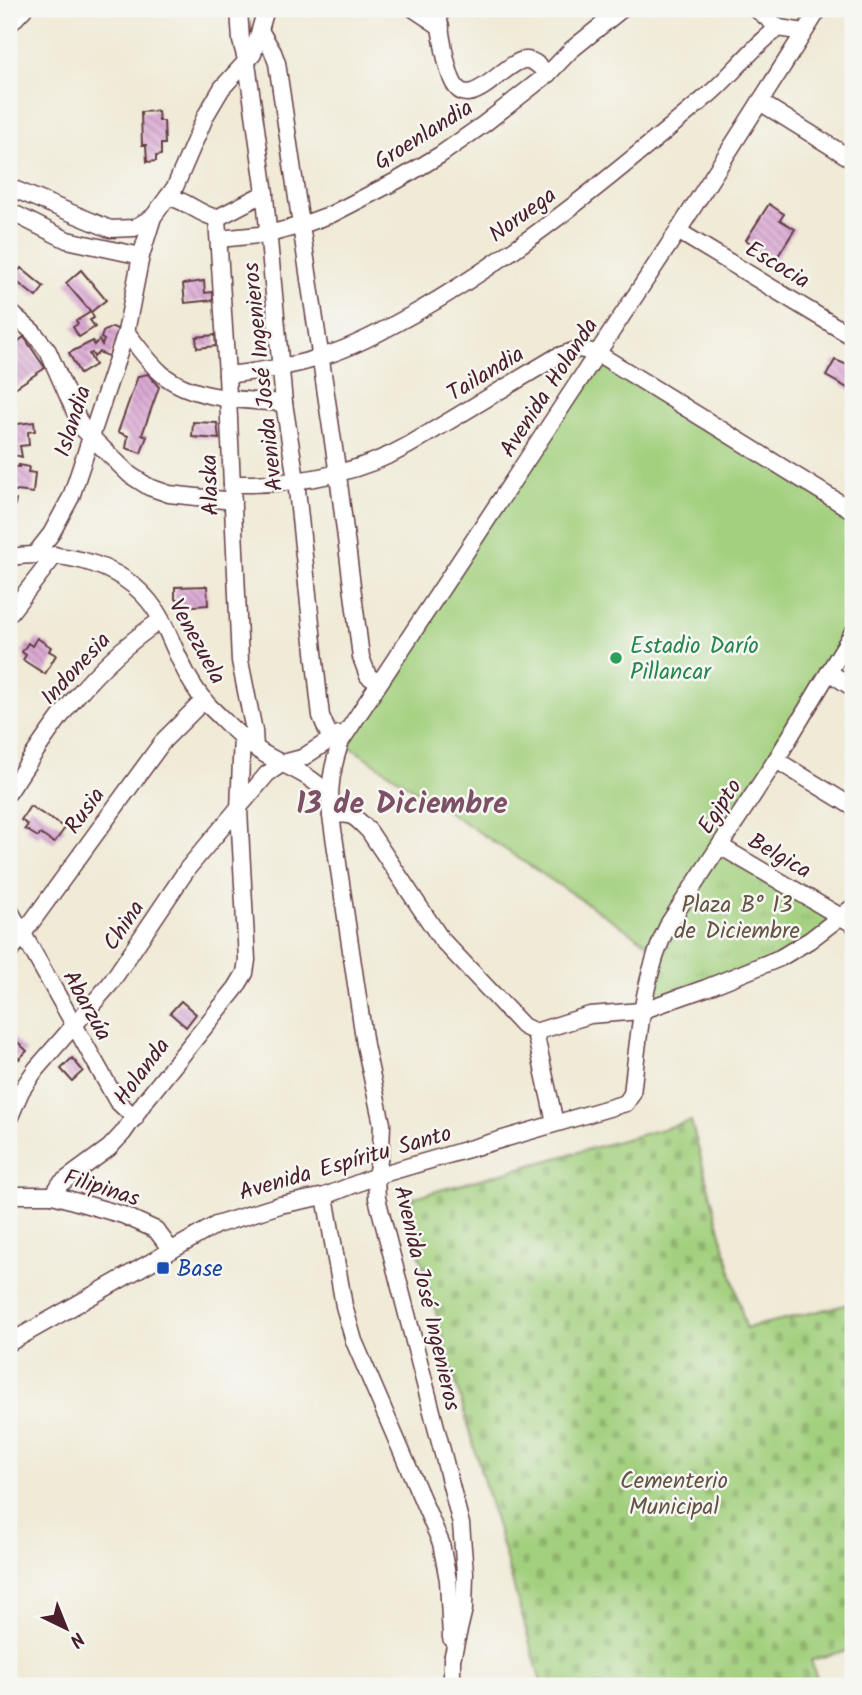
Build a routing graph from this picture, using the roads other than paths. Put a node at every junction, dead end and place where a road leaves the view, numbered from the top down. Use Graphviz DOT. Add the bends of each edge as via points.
graph roads {
  1 [pos="24,9"];
  2 [pos="239,9"];
  3 [pos="266,9"];
  4 [pos="414,9"];
  5 [pos="437,9"];
  6 [pos="622,9"];
  7 [pos="756,9"];
  8 [pos="819,9"];
  9 [pos="9,25"];
  10 [pos="441,27"];
  11 [pos="779,28"];
  12 [pos="261,32"];
  13 [pos="804,32"];
  14 [pos="247,63"];
  15 [pos="548,74"];
  16 [pos="760,102"];
  17 [pos="853,160"];
  18 [pos="9,187"];
  19 [pos="265,192"];
  20 [pos="168,197"];
  21 [pos="9,211"];
  22 [pos="153,217"];
  23 [pos="217,218"];
  24 [pos="300,226"];
  25 [pos="678,231"];
  26 [pos="269,234"];
  27 [pos="219,239"];
  28 [pos="141,256"];
  29 [pos="9,311"];
  30 [pos="126,332"];
  31 [pos="853,337"];
  32 [pos="597,353"];
  33 [pos="320,358"];
  34 [pos="282,367"];
  35 [pos="228,374"];
  36 [pos="229,397"];
  37 [pos="284,403"];
  38 [pos="90,439"];
  39 [pos="338,475"];
  40 [pos="296,480"];
  41 [pos="232,493"];
  42 [pos="853,511"];
  43 [pos="36,553"];
  44 [pos="55,555"];
  45 [pos="9,557"];
  46 [pos="9,614"];
  47 [pos="161,620"];
  48 [pos="853,632"];
  49 [pos="829,672"];
  50 [pos="379,683"];
  51 [pos="853,688"];
  52 [pos="204,700"];
  53 [pos="352,725"];
  54 [pos="242,736"];
  55 [pos="331,740"];
  56 [pos="255,748"];
  57 [pos="776,760"];
  58 [pos="283,763"];
  59 [pos="9,792"];
  60 [pos="328,795"];
  61 [pos="853,807"];
  62 [pos="239,810"];
  63 [pos="331,816"];
  64 [pos="720,846"];
  65 [pos="9,909"];
  66 [pos="849,916"];
  67 [pos="23,935"];
  68 [pos="9,953"];
  69 [pos="642,1011"];
  70 [pos="74,1027"];
  71 [pos="535,1032"];
  72 [pos="135,1118"];
  73 [pos="9,1119"];
  74 [pos="555,1123"];
  75 [pos="376,1176"];
  76 [pos="9,1195"];
  77 [pos="53,1195"];
  78 [pos="325,1196"];
  79 [pos="171,1250"];
  80 [pos="9,1343"];
  81 [pos="452,1659"];
  82 [pos="452,1686"];
  1 -- 9 [label="street"];
  2 -- 14 [label="street, Avenida José Ingenieros"];
  3 -- 12 [label="street"];
  4 -- 10 [label="street"];
  5 -- 10 [label="street"];
  6 -- 15 [label="street, Groenlandia"];
  7 -- 11 [label="street"];
  8 -- 13 [label="street, Avenida Holanda"];
  10 -- 15 [label="street" via="450,76 463,92 479,90 526,60"];
  11 -- 13 [label="street"];
  11 -- 33 [label="street, Noruega" via="708,96 519,245 386,329"];
  12 -- 14 [label="street"];
  12 -- 24 [label="street" via="277,63"];
  13 -- 16 [label="street, Avenida Holanda"];
  14 -- 19 [label="street, Avenida José Ingenieros"];
  14 -- 20 [label="street" via="222,88 206,115"];
  15 -- 24 [label="street, Groenlandia" via="440,155"];
  16 -- 17 [label="street"];
  16 -- 25 [label="street, Avenida Holanda"];
  18 -- 22 [label="street" via="110,229 134,228"];
  19 -- 23 [label="street"];
  19 -- 26 [label="street, Avenida José Ingenieros"];
  20 -- 22 [label="street"];
  20 -- 23 [label="street"];
  21 -- 28 [label="street" via="67,240"];
  22 -- 28 [label="street, Islandia"];
  23 -- 27 [label="street, Alaska"];
  24 -- 26 [label="street, Groenlandia"];
  24 -- 33 [label="street"];
  25 -- 31 [label="street, Escocia"];
  25 -- 32 [label="street, Avenida Holanda"];
  26 -- 27 [label="street, Groenlandia"];
  26 -- 34 [label="street, Avenida José Ingenieros"];
  27 -- 35 [label="street, Alaska"];
  28 -- 30 [label="street, Islandia"];
  29 -- 38 [label="street, Tailandia" via="48,351"];
  30 -- 36 [label="street" via="162,374 193,390"];
  30 -- 38 [label="street, Islandia"];
  32 -- 39 [label="street, Tailandia" via="579,349 556,358 385,459"];
  32 -- 42 [label="street"];
  32 -- 50 [label="street, Avenida Holanda"];
  33 -- 34 [label="street, Noruega"];
  33 -- 39 [label="street"];
  34 -- 35 [label="street, Noruega"];
  34 -- 37 [label="street, Avenida José Ingenieros"];
  35 -- 36 [label="street, Alaska"];
  36 -- 37 [label="street"];
  36 -- 41 [label="street, Alaska"];
  37 -- 40 [label="street, Avenida José Ingenieros"];
  38 -- 41 [label="street, Tailandia" via="149,487 169,494"];
  38 -- 43 [label="street, Islandia" via="71,497"];
  39 -- 40 [label="street, Tailandia"];
  39 -- 50 [label="street" via="363,668"];
  40 -- 41 [label="street, Tailandia"];
  40 -- 55 [label="street, Avenida José Ingenieros" via="321,716"];
  41 -- 56 [label="street, Alaska" via="240,661"];
  43 -- 44 [label="street, Venezuela"];
  43 -- 45 [label="street, Venezuela"];
  44 -- 46 [label="street"];
  44 -- 47 [label="street, Venezuela" via="120,574 138,588"];
  47 -- 52 [label="street, Venezuela"];
  47 -- 59 [label="street, Indonesia" via="109,660 83,687"];
  48 -- 49 [label="street, Egipto"];
  49 -- 51 [label="street"];
  49 -- 57 [label="street, Egipto"];
  50 -- 53 [label="street, Avenida Holanda"];
  52 -- 54 [label="street, Venezuela"];
  52 -- 67 [label="street, Rusia" via="164,740"];
  53 -- 55 [label="street"];
  53 -- 60 [label="street, Avenida Holanda" via="332,765"];
  54 -- 56 [label="street, Venezuela"];
  54 -- 62 [label="street"];
  55 -- 58 [label="street" via="302,758"];
  56 -- 58 [label="street, Venezuela"];
  57 -- 61 [label="street"];
  57 -- 64 [label="street, Egipto"];
  58 -- 60 [label="street, Venezuela" via="313,779"];
  58 -- 62 [label="street, China" via="267,774"];
  60 -- 63 [label="street, Avenida José Ingenieros"];
  62 -- 70 [label="street, China" via="188,868 110,984"];
  62 -- 72 [label="street, Holanda" via="245,973"];
  63 -- 71 [label="street" via="348,813 363,824 441,939 523,1026"];
  63 -- 75 [label="street, Avenida José Ingenieros" via="365,1045 382,1124"];
  64 -- 66 [label="street, Belgica"];
  64 -- 69 [label="street, Egipto" via="656,949"];
  65 -- 67 [label="street, Abarzúa"];
  66 -- 69 [label="street" via="780,958"];
  67 -- 68 [label="street, Rusia"];
  67 -- 70 [label="street, Abarzúa"];
  69 -- 71 [label="street" via="590,1015"];
  69 -- 74 [label="street, Avenida Espíritu Santo" via="632,1094 626,1103"];
  70 -- 72 [label="street, Abarzúa" via="117,1101"];
  70 -- 73 [label="street, China" via="36,1069"];
  71 -- 74 [label="street"];
  72 -- 77 [label="street, Holanda"];
  74 -- 75 [label="street, Avenida Espíritu Santo"];
  75 -- 78 [label="street, Avenida Espíritu Santo"];
  75 -- 81 [label="street, Avenida José Ingenieros" via="377,1198 461,1524 464,1609"];
  76 -- 77 [label="street, Filipinas"];
  77 -- 79 [label="street, Filipinas" via="141,1222 162,1235"];
  78 -- 79 [label="street, Avenida Espíritu Santo" via="242,1215"];
  78 -- 81 [label="street" via="354,1341 441,1543 449,1580"];
  79 -- 80 [label="street, Avenida Espíritu Santo"];
  81 -- 82 [label="street, Avenida José Ingenieros"];
}
